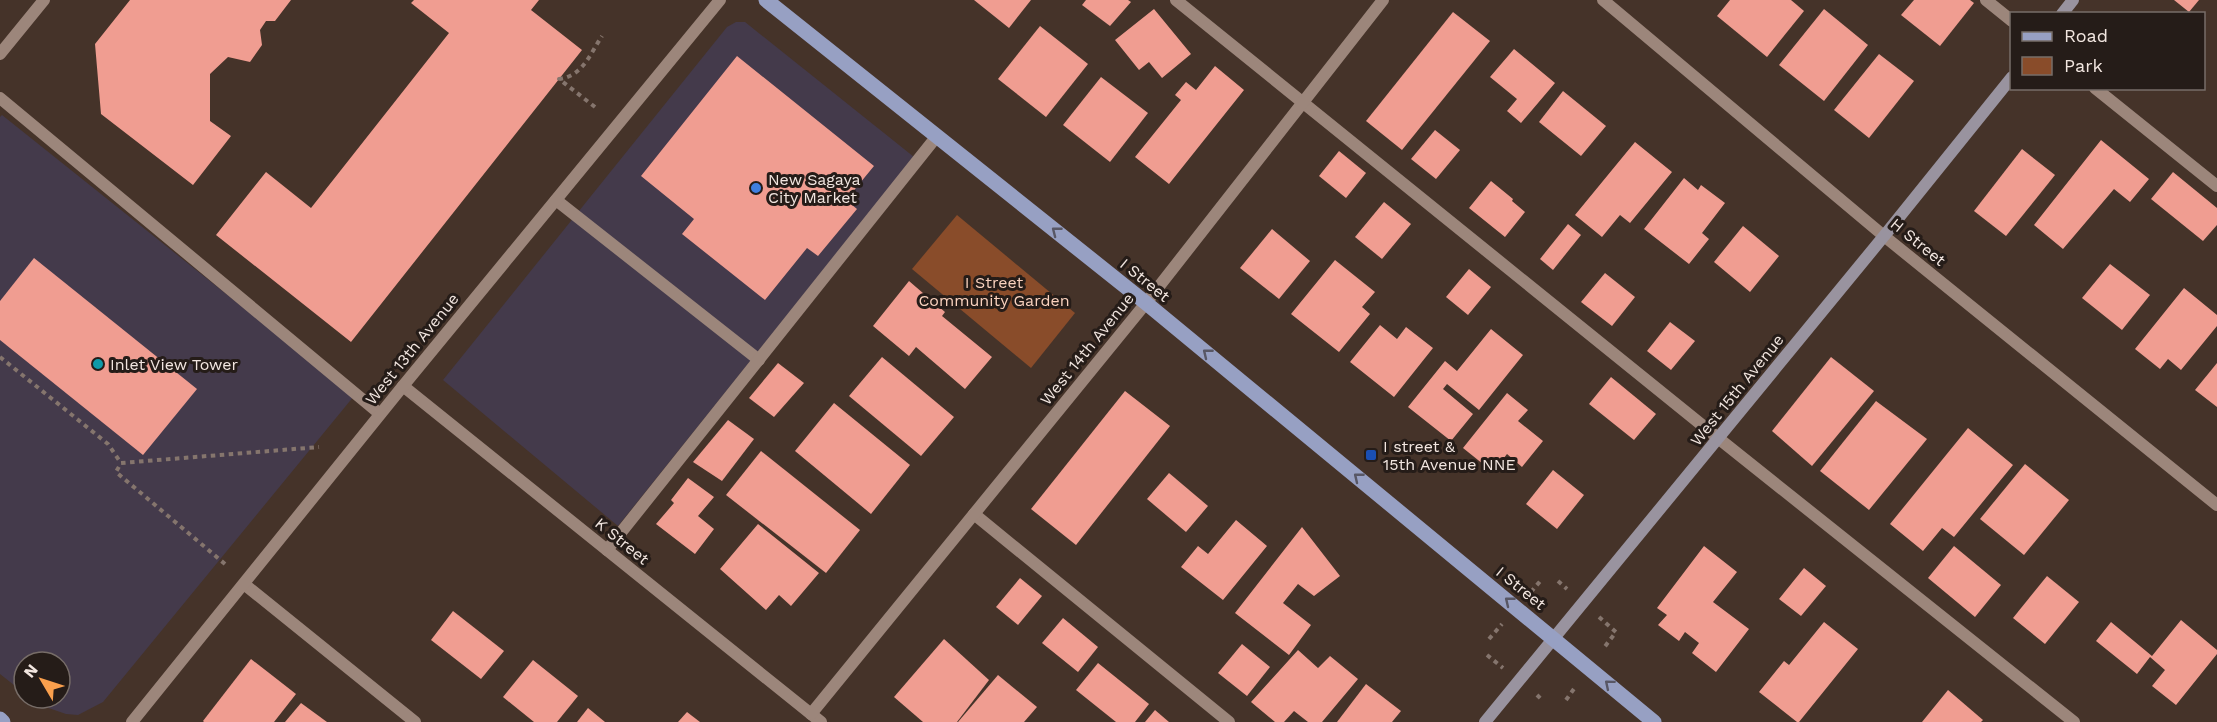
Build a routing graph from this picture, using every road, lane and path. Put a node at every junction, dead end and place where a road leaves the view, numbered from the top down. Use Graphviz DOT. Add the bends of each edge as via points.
graph roads {
  1 [pos="44,0"];
  2 [pos="720,0"];
  3 [pos="766,0"];
  4 [pos="1176,0"];
  5 [pos="1383,0"];
  6 [pos="1603,0"];
  7 [pos="1986,0"];
  8 [pos="2073,0"];
  9 [pos="2064,12"];
  10 [pos="2010,19"];
  11 [pos="602,36"];
  12 [pos="0,54"];
  13 [pos="2010,79"];
  14 [pos="2097,90"];
  15 [pos="0,98"];
  16 [pos="1302,104"];
  17 [pos="596,107"];
  18 [pos="937,136"];
  19 [pos="2217,186"];
  20 [pos="556,200"];
  21 [pos="1884,236"];
  22 [pos="1146,303"];
  23 [pos="0,357"];
  24 [pos="759,360"];
  25 [pos="403,386"];
  26 [pos="380,414"];
  27 [pos="1718,438"];
  28 [pos="319,447"];
  29 [pos="121,463"];
  30 [pos="2217,505"];
  31 [pos="974,514"];
  32 [pos="607,550"];
  33 [pos="225,564"];
  34 [pos="244,584"];
  35 [pos="1554,638"];
  36 [pos="816,718"];
  37 [pos="132,722"];
  38 [pos="415,722"];
  39 [pos="1229,722"];
  40 [pos="1485,722"];
  41 [pos="1654,722"];
  42 [pos="2074,722"];
  1 -- 12 [label="street"];
  2 -- 20 [label="street, West 13th Avenue"];
  3 -- 18 [label="main road, I Street"];
  4 -- 16 [label="street"];
  5 -- 16 [label="street, West 14th Avenue"];
  6 -- 21 [label="street, H Street"];
  7 -- 10 [label="street"];
  8 -- 9 [label="main road"];
  11 -- 17 [label="path" via="580,71 559,79"];
  13 -- 21 [label="main road, West 15th Avenue"];
  14 -- 19 [label="street"];
  15 -- 26 [label="street"];
  16 -- 22 [label="street, West 14th Avenue"];
  16 -- 27 [label="street"];
  22 -- 18 [label="main road, I Street, one-way"];
  18 -- 24 [label="street"];
  20 -- 24 [label="street"];
  20 -- 25 [label="street, West 13th Avenue"];
  21 -- 27 [label="main road, West 15th Avenue"];
  21 -- 30 [label="street, H Street"];
  22 -- 31 [label="street, West 14th Avenue"];
  35 -- 22 [label="main road, I Street, one-way"];
  23 -- 29 [label="path" via="108,444"];
  24 -- 32 [label="street"];
  25 -- 26 [label="street, West 13th Avenue"];
  25 -- 32 [label="street, K Street"];
  26 -- 34 [label="street, West 13th Avenue"];
  27 -- 35 [label="main road, West 15th Avenue"];
  27 -- 42 [label="street"];
  28 -- 29 [label="path"];
  29 -- 33 [label="path" via="116,472"];
  31 -- 36 [label="street, West 14th Avenue"];
  31 -- 39 [label="street"];
  32 -- 36 [label="street, K Street"];
  34 -- 37 [label="street, West 13th Avenue"];
  34 -- 38 [label="street"];
  35 -- 40 [label="main road, West 15th Avenue"];
  41 -- 35 [label="main road, I Street, one-way"];
}
